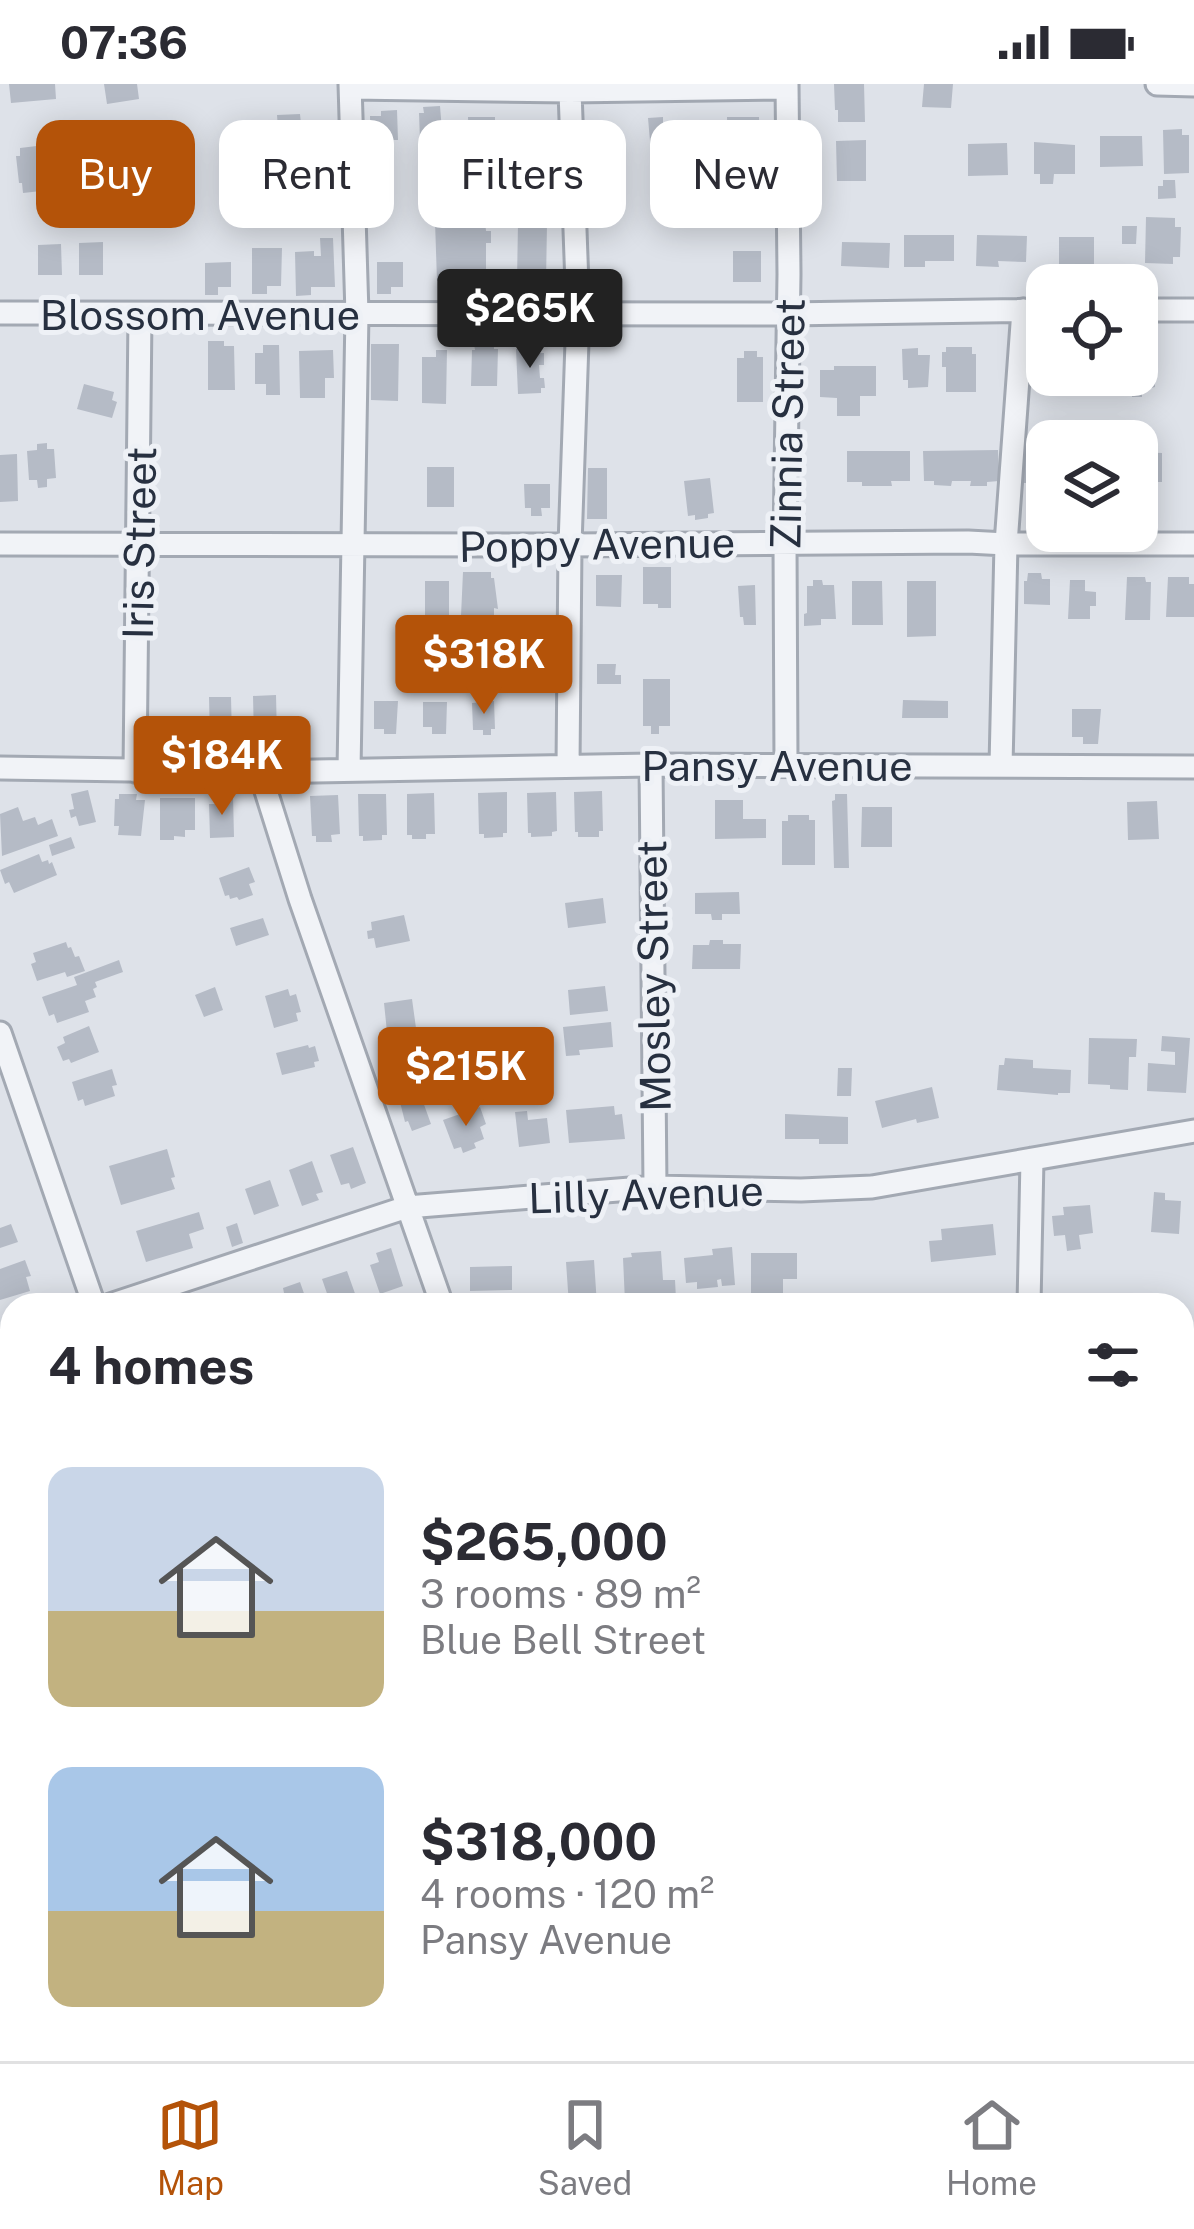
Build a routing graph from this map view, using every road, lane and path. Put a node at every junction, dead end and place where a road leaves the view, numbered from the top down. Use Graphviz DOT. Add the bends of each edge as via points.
graph roads {
  1 [pos="1157,84"];
  2 [pos="1194,85"];
  3 [pos="350,86"];
  4 [pos="787,86"];
  5 [pos="570,91"];
  6 [pos="1023,310"];
  7 [pos="1158,310"];
  8 [pos="1194,310"];
  9 [pos="0,313"];
  10 [pos="578,313"];
  11 [pos="357,314"];
  12 [pos="787,314"];
  13 [pos="140,315"];
  14 [pos="784,542"];
  15 [pos="140,543"];
  16 [pos="0,544"];
  17 [pos="1006,544"];
  18 [pos="1194,544"];
  19 [pos="354,545"];
  20 [pos="570,545"];
  21 [pos="786,764"];
  22 [pos="651,765"];
  23 [pos="568,766"];
  24 [pos="1001,766"];
  25 [pos="1194,767"];
  26 [pos="0,768"];
  27 [pos="349,770"];
  28 [pos="135,771"];
  29 [pos="260,772"];
  30 [pos="0,1033"];
  31 [pos="1194,1132"];
  32 [pos="1032,1159"];
  33 [pos="655,1187"];
  34 [pos="407,1207"];
  35 [pos="90,1293"];
  36 [pos="146,1293"];
  37 [pos="438,1293"];
  38 [pos="1029,1293"];
  1 -- 2 [label="street"];
  3 -- 5 [label="street"];
  3 -- 11 [label="street"];
  4 -- 5 [label="street"];
  4 -- 12 [label="street, Zinnia Street"];
  5 -- 10 [label="street"];
  6 -- 12 [label="street, Blossom Avenue"];
  6 -- 17 [label="street"];
  7 -- 8 [label="street"];
  9 -- 13 [label="street, Blossom Avenue"];
  10 -- 11 [label="street, Blossom Avenue"];
  10 -- 12 [label="street, Blossom Avenue"];
  10 -- 20 [label="street"];
  11 -- 13 [label="street, Blossom Avenue"];
  11 -- 19 [label="street"];
  12 -- 14 [label="street, Zinnia Street"];
  13 -- 15 [label="street, Iris Street"];
  14 -- 17 [label="street, Poppy Avenue"];
  14 -- 20 [label="street, Poppy Avenue"];
  14 -- 21 [label="street, Zinnia Street"];
  15 -- 16 [label="street, Poppy Avenue"];
  15 -- 19 [label="street, Poppy Avenue"];
  15 -- 28 [label="street, Iris Street"];
  17 -- 18 [label="street, Poppy Avenue"];
  17 -- 24 [label="street"];
  19 -- 20 [label="street, Poppy Avenue"];
  19 -- 27 [label="street"];
  20 -- 23 [label="street"];
  21 -- 22 [label="street, Pansy Avenue"];
  21 -- 24 [label="street, Pansy Avenue"];
  22 -- 23 [label="street, Pansy Avenue"];
  22 -- 33 [label="street, Mosley Street"];
  23 -- 27 [label="street, Pansy Avenue"];
  24 -- 25 [label="street, Pansy Avenue"];
  26 -- 28 [label="street, Pansy Avenue"];
  27 -- 29 [label="street, Pansy Avenue"];
  28 -- 29 [label="street, Pansy Avenue"];
  29 -- 34 [label="street"];
  30 -- 35 [label="street"];
  31 -- 32 [label="street, Lilly Avenue"];
  32 -- 33 [label="street, Lilly Avenue" via="872,1187"];
  32 -- 38 [label="street"];
  33 -- 34 [label="street, Lilly Avenue"];
  34 -- 36 [label="street, Lilly Avenue"];
  34 -- 37 [label="street"];
}
